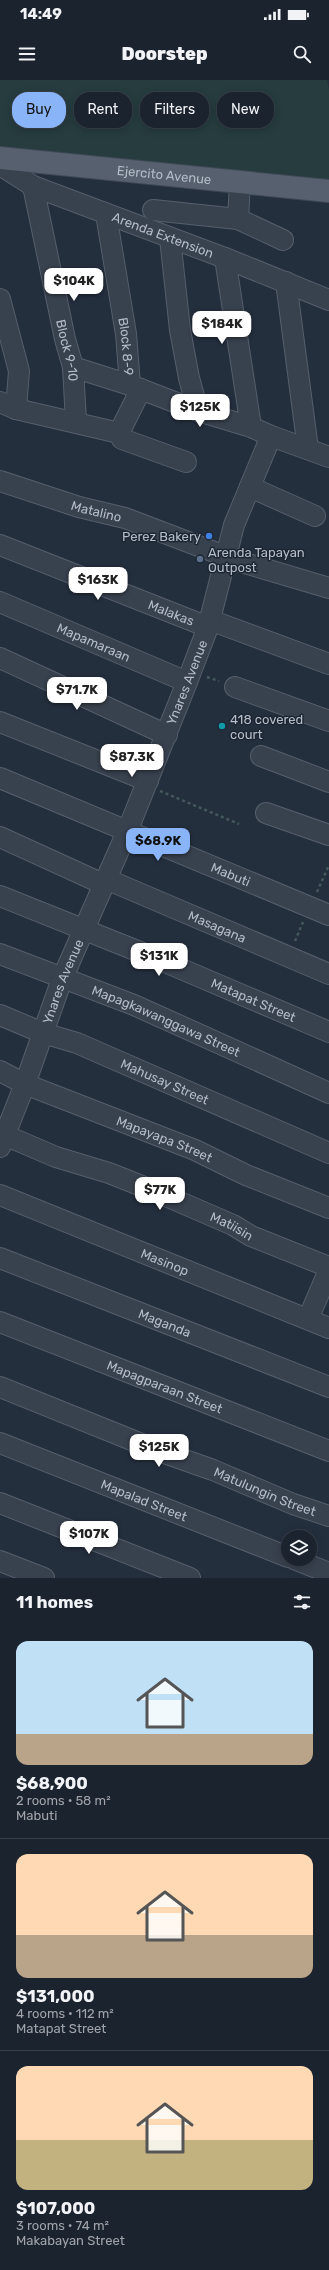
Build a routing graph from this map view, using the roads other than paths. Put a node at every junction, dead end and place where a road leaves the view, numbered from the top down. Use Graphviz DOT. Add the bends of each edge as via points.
graph roads {
  1 [pos="0,158"];
  2 [pos="0,165"];
  3 [pos="240,182"];
  4 [pos="34,186"];
  5 [pos="329,191"];
  6 [pos="153,210"];
  7 [pos="106,214"];
  8 [pos="238,219"];
  9 [pos="170,238"];
  10 [pos="283,240"];
  11 [pos="225,258"];
  12 [pos="286,282"];
  13 [pos="0,299"];
  14 [pos="329,300"];
  15 [pos="73,367"];
  16 [pos="136,387"];
  17 [pos="8,405"];
  18 [pos="198,411"];
  19 [pos="76,422"];
  20 [pos="251,427"];
  21 [pos="120,433"];
  22 [pos="271,436"];
  23 [pos="308,449"];
  24 [pos="329,457"];
  25 [pos="186,462"];
  26 [pos="0,481"];
  27 [pos="250,487"];
  28 [pos="315,516"];
  29 [pos="0,545"];
  30 [pos="227,557"];
  31 [pos="329,588"];
  32 [pos="0,602"];
  33 [pos="209,623"];
  34 [pos="0,658"];
  35 [pos="329,664"];
  36 [pos="189,677"];
  37 [pos="236,687"];
  38 [pos="329,721"];
  39 [pos="0,722"];
  40 [pos="166,735"];
  41 [pos="261,756"];
  42 [pos="0,778"];
  43 [pos="329,782"];
  44 [pos="147,783"];
  45 [pos="266,813"];
  46 [pos="127,832"];
  47 [pos="329,835"];
  48 [pos="0,837"];
  49 [pos="105,881"];
  50 [pos="0,896"];
  51 [pos="329,915"];
  52 [pos="84,929"];
  53 [pos="0,954"];
  54 [pos="329,974"];
  55 [pos="62,979"];
  56 [pos="0,1015"];
  57 [pos="329,1032"];
  58 [pos="43,1033"];
  59 [pos="0,1071"];
  60 [pos="25,1084"];
  61 [pos="329,1093"];
  62 [pos="2,1139"];
  63 [pos="329,1153"];
  64 [pos="0,1195"];
  65 [pos="329,1208"];
  66 [pos="0,1258"];
  67 [pos="329,1268"];
  68 [pos="308,1319"];
  69 [pos="0,1322"];
  70 [pos="329,1328"];
  71 [pos="0,1387"];
  72 [pos="329,1387"];
  73 [pos="0,1443"];
  74 [pos="329,1451"];
  75 [pos="0,1503"];
  76 [pos="329,1516"];
  77 [pos="281,1554"];
  78 [pos="0,1561"];
  79 [pos="312,1566"];
  80 [pos="329,1573"];
  81 [pos="44,1578"];
  82 [pos="190,1578"];
  1 -- 3 [label="main road, Ejercito Avenue"];
  2 -- 4 [label="street, Arenda Extension"];
  3 -- 5 [label="main road, Ejercito Avenue"];
  3 -- 8 [label="street"];
  4 -- 7 [label="street, Arenda Extension"];
  4 -- 15 [label="street, Block 9-10"];
  6 -- 8 [label="street"];
  7 -- 9 [label="street, Arenda Extension"];
  7 -- 16 [label="street, Block 8-9"];
  8 -- 10 [label="street"];
  9 -- 11 [label="street, Arenda Extension"];
  9 -- 18 [label="street" via="180,330"];
  11 -- 12 [label="street, Arenda Extension"];
  11 -- 20 [label="street"];
  12 -- 14 [label="street, Arenda Extension"];
  12 -- 23 [label="street"];
  13 -- 17 [label="street" via="19,371"];
  15 -- 16 [label="street"];
  15 -- 19 [label="street, Block 9-10"];
  16 -- 18 [label="street"];
  16 -- 21 [label="street"];
  17 -- 19 [label="street"];
  18 -- 20 [label="street"];
  19 -- 21 [label="street"];
  20 -- 22 [label="street"];
  21 -- 25 [label="street" via="122,439"];
  22 -- 23 [label="street"];
  22 -- 27 [label="street, Ynares Avenue"];
  23 -- 24 [label="street"];
  26 -- 30 [label="street, Matalino" via="79,507 125,518"];
  27 -- 28 [label="street"];
  27 -- 30 [label="street, Ynares Avenue" via="234,525"];
  29 -- 33 [label="street, Malakas"];
  30 -- 31 [label="street, Matalino"];
  30 -- 33 [label="street, Ynares Avenue"];
  32 -- 36 [label="street, Mapamaraan"];
  33 -- 35 [label="street, Malakas"];
  33 -- 36 [label="street, Ynares Avenue"];
  34 -- 40 [label="street"];
  36 -- 40 [label="street, Ynares Avenue"];
  37 -- 38 [label="street"];
  39 -- 44 [label="street"];
  40 -- 44 [label="street, Ynares Avenue"];
  41 -- 43 [label="street"];
  42 -- 46 [label="street, Mabuti"];
  44 -- 46 [label="street, Ynares Avenue"];
  45 -- 47 [label="street"];
  46 -- 49 [label="street, Ynares Avenue"];
  46 -- 51 [label="street, Mabuti"];
  48 -- 49 [label="street, Masagana"];
  49 -- 52 [label="street, Ynares Avenue"];
  49 -- 54 [label="street, Masagana"];
  50 -- 52 [label="street, Matapat Street"];
  52 -- 55 [label="street, Ynares Avenue"];
  52 -- 57 [label="street, Matapat Street"];
  53 -- 55 [label="street, Mapagkawanggawa Street"];
  55 -- 58 [label="street, Ynares Avenue"];
  55 -- 61 [label="street, Mapagkawanggawa Street" via="134,1005"];
  56 -- 58 [label="street, Mahusay Street"];
  58 -- 60 [label="street, Ynares Avenue"];
  58 -- 63 [label="street, Mahusay Street" via="77,1043"];
  59 -- 60 [label="street, Mapayapa Street"];
  60 -- 62 [label="street, Ynares Avenue"];
  60 -- 65 [label="street, Mapayapa Street" via="195,1150 246,1175"];
  62 -- 67 [label="street, Matiisin" via="152,1190 233,1225 251,1236"];
  64 -- 68 [label="street, Masinop"];
  66 -- 72 [label="street, Maganda"];
  67 -- 68 [label="street"];
  68 -- 70 [label="street, Masinop"];
  69 -- 74 [label="street, Mapagparaan Street"];
  71 -- 76 [label="street, Matulungin Street" via="213,1470 292,1504"];
  73 -- 77 [label="street, Mapalad Street"];
  75 -- 82 [label="street"];
  78 -- 81 [label="street"];
  79 -- 80 [label="street"];
}
